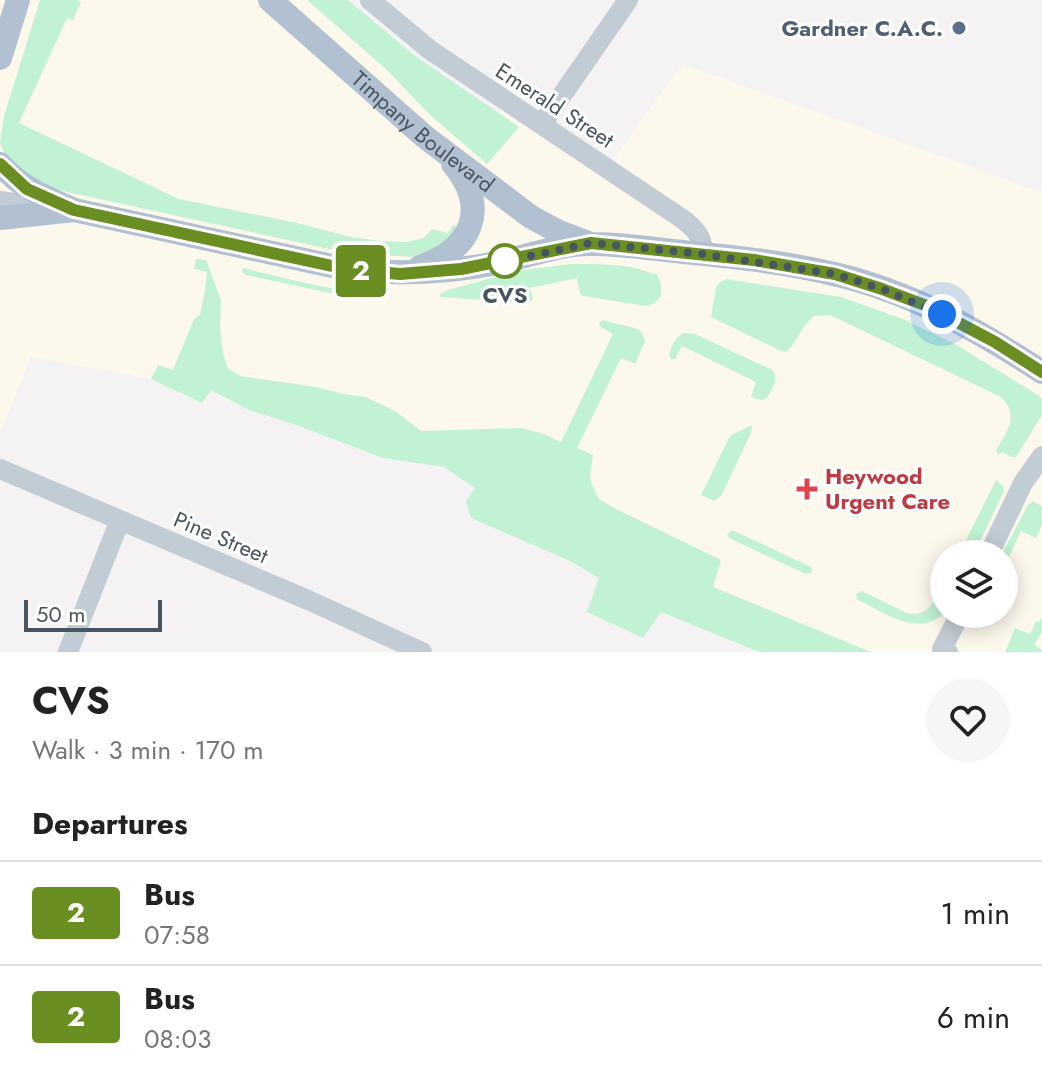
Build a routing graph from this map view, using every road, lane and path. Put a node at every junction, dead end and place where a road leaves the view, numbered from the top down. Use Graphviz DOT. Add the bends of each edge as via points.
graph roads {
  1 [pos="18,0"];
  2 [pos="270,0"];
  3 [pos="370,0"];
  4 [pos="628,0"];
  5 [pos="0,58"];
  6 [pos="542,124"];
  7 [pos="425,137"];
  8 [pos="0,164"];
  9 [pos="0,201"];
  10 [pos="74,210"];
  11 [pos="0,218"];
  12 [pos="591,243"];
  13 [pos="702,254"];
  14 [pos="400,274"];
  15 [pos="1042,372"];
  16 [pos="1042,456"];
  17 [pos="0,469"];
  18 [pos="120,520"];
  19 [pos="996,540"];
  20 [pos="953,628"];
  21 [pos="68,652"];
  22 [pos="422,652"];
  23 [pos="948,652"];
  1 -- 5 [label="main road"];
  2 -- 7 [label="main road, Timpany Boulevard"];
  3 -- 6 [label="street, Emerald Street" via="430,50"];
  4 -- 6 [label="street"];
  6 -- 13 [label="street, Emerald Street" via="684,220 701,239"];
  7 -- 12 [label="main road, Timpany Boulevard" via="531,217"];
  7 -- 14 [label="main road" via="464,178 473,216 457,246 435,262"];
  8 -- 10 [label="main road" via="27,189"];
  9 -- 10 [label="street"];
  10 -- 11 [label="main road"];
  10 -- 14 [label="main road" via="346,269"];
  12 -- 13 [label="main road"];
  12 -- 14 [label="main road" via="461,269"];
  13 -- 15 [label="main road" via="821,271 882,289 976,331"];
  16 -- 19 [label="street"];
  17 -- 18 [label="street, Pine Street"];
  18 -- 21 [label="street"];
  18 -- 22 [label="street, Pine Street"];
  20 -- 23 [label="street" via="942,649"];
}
